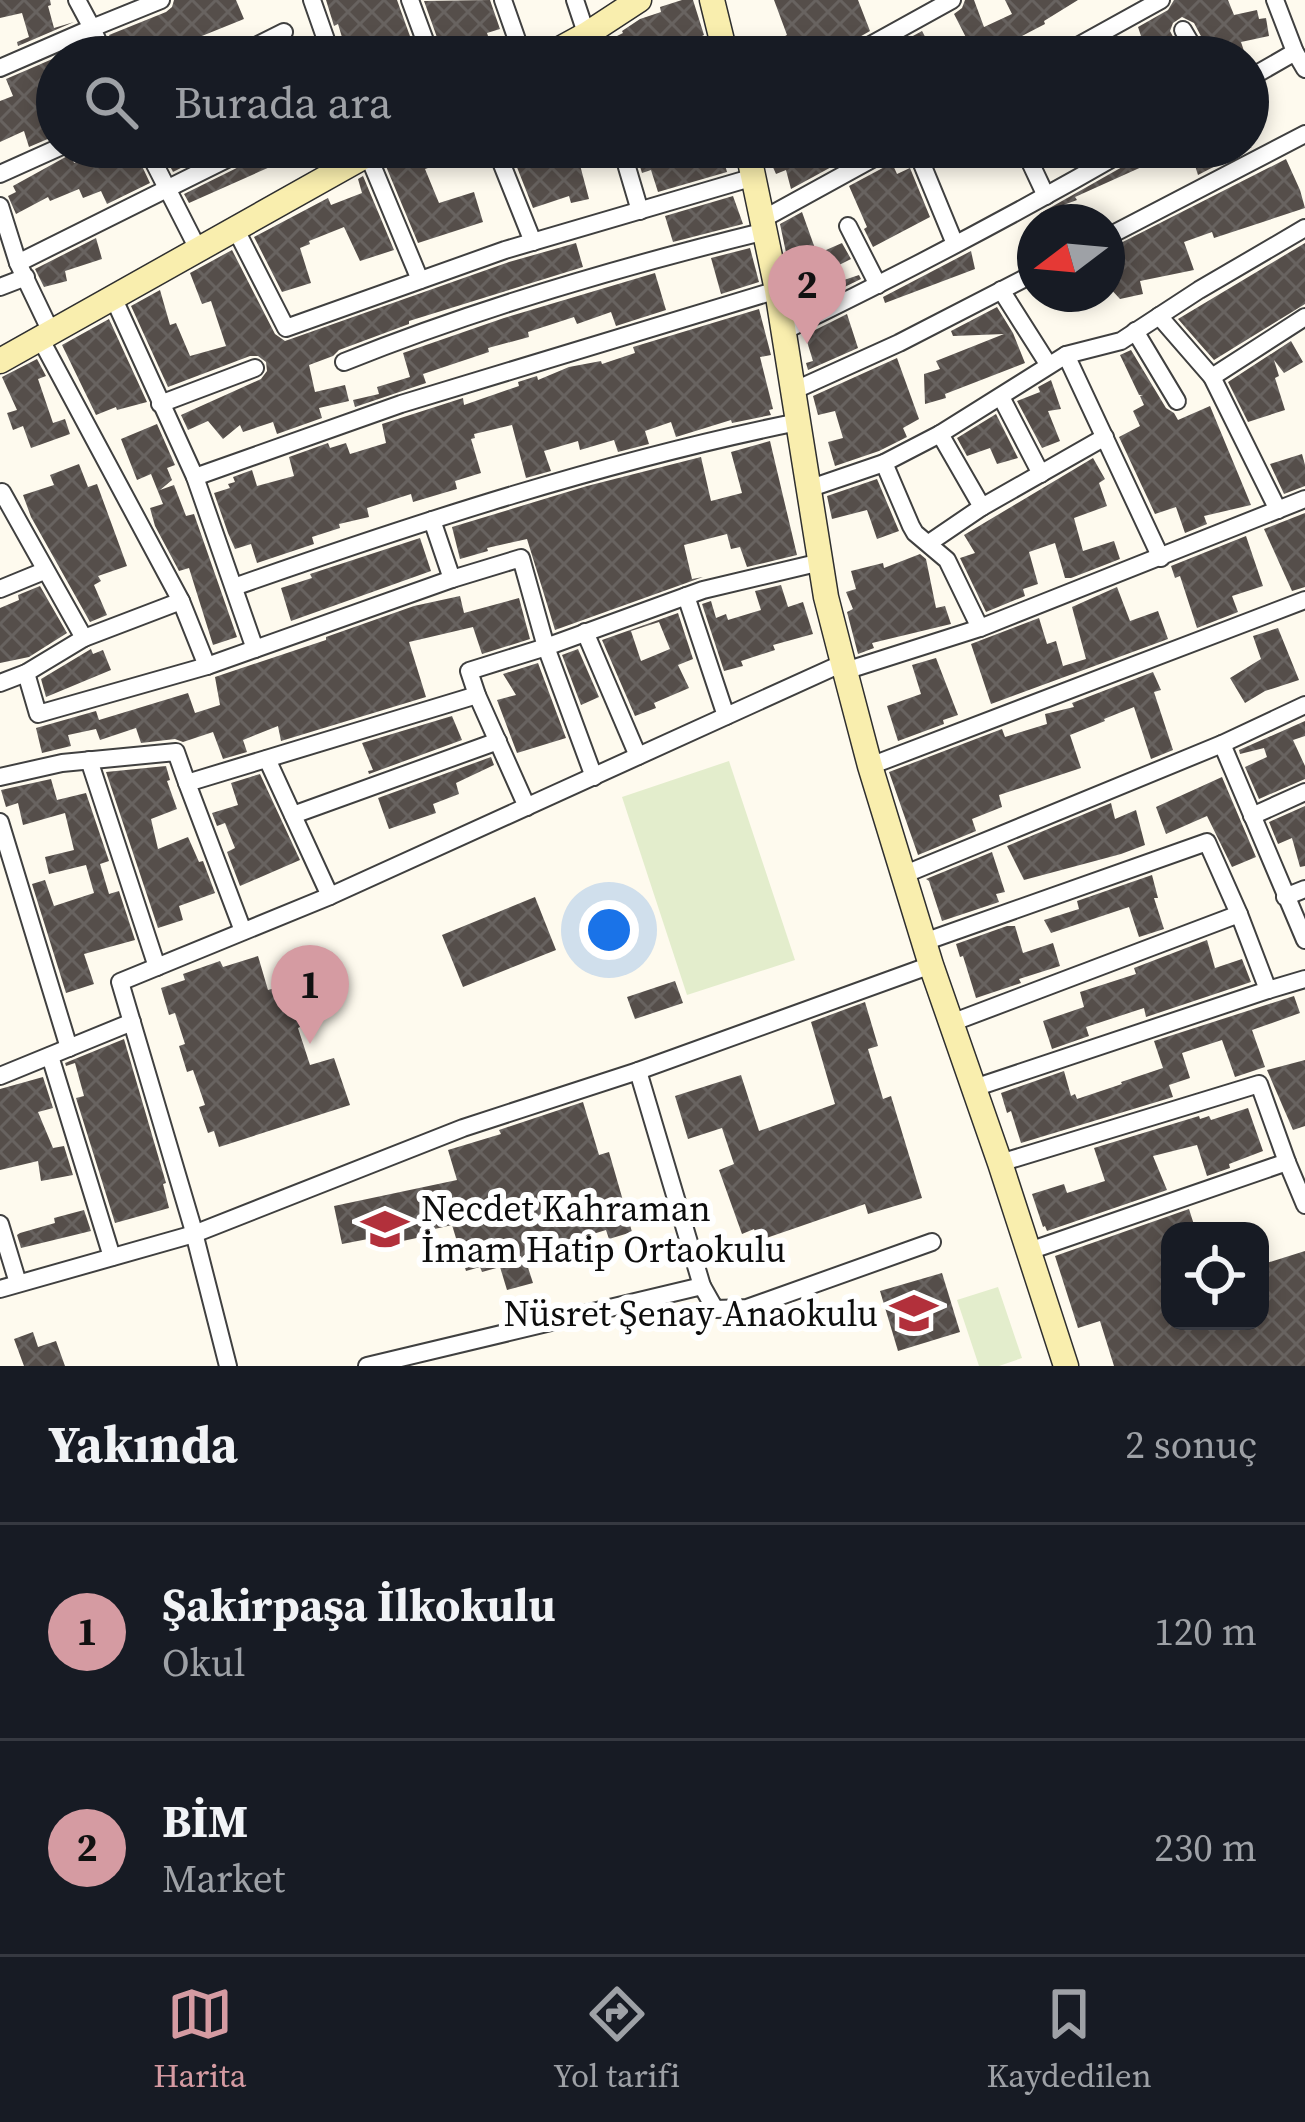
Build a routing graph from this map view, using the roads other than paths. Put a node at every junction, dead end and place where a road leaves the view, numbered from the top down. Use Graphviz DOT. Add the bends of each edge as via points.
graph roads {
  1 [pos="76,0"];
  2 [pos="160,0"];
  3 [pos="311,0"];
  4 [pos="410,0"];
  5 [pos="503,0"];
  6 [pos="575,0"];
  7 [pos="637,0"];
  8 [pos="712,0"];
  9 [pos="952,0"];
  10 [pos="1161,0"];
  11 [pos="1275,0"];
  12 [pos="92,28"];
  13 [pos="1183,30"];
  14 [pos="284,32"];
  15 [pos="74,36"];
  16 [pos="96,36"];
  17 [pos="276,36"];
  18 [pos="324,36"];
  19 [pos="423,36"];
  20 [pos="516,36"];
  21 [pos="587,36"];
  22 [pos="600,36"];
  23 [pos="721,36"];
  24 [pos="898,36"];
  25 [pos="1096,36"];
  26 [pos="1187,36"];
  27 [pos="36,52"];
  28 [pos="1295,52"];
  29 [pos="1269,67"];
  30 [pos="0,68"];
  31 [pos="1305,69"];
  32 [pos="1305,134"];
  33 [pos="1269,153"];
  34 [pos="36,158"];
  35 [pos="157,168"];
  36 [pos="210,168"];
  37 [pos="338,168"];
  38 [pos="378,168"];
  39 [pos="503,168"];
  40 [pos="627,168"];
  41 [pos="752,168"];
  42 [pos="859,168"];
  43 [pos="924,168"];
  44 [pos="1033,168"];
  45 [pos="1095,168"];
  46 [pos="1240,168"];
  47 [pos="0,174"];
  48 [pos="754,177"];
  49 [pos="168,189"];
  50 [pos="1046,196"];
  51 [pos="0,206"];
  52 [pos="640,211"];
  53 [pos="765,225"];
  54 [pos="848,226"];
  55 [pos="235,228"];
  56 [pos="1125,228"];
  57 [pos="1305,228"];
  58 [pos="533,242"];
  59 [pos="955,244"];
  60 [pos="198,249"];
  61 [pos="22,270"];
  62 [pos="420,280"];
  63 [pos="1017,282"];
  64 [pos="878,285"];
  65 [pos="0,286"];
  66 [pos="777,290"];
  67 [pos="1001,290"];
  68 [pos="113,297"];
  69 [pos="1160,316"];
  70 [pos="1305,317"];
  71 [pos="784,331"];
  72 [pos="1135,332"];
  73 [pos="45,335"];
  74 [pos="1066,355"];
  75 [pos="0,361"];
  76 [pos="344,362"];
  77 [pos="1048,364"];
  78 [pos="254,368"];
  79 [pos="1212,377"];
  80 [pos="793,391"];
  81 [pos="1001,398"];
  82 [pos="1177,401"];
  83 [pos="160,404"];
  84 [pos="798,422"];
  85 [pos="940,434"];
  86 [pos="1105,437"];
  87 [pos="884,463"];
  88 [pos="1041,474"];
  89 [pos="194,477"];
  90 [pos="808,489"];
  91 [pos="0,493"];
  92 [pos="1305,499"];
  93 [pos="982,507"];
  94 [pos="1278,510"];
  95 [pos="433,520"];
  96 [pos="928,543"];
  97 [pos="1160,558"];
  98 [pos="820,562"];
  99 [pos="44,571"];
  100 [pos="452,579"];
  101 [pos="234,586"];
  102 [pos="0,589"];
  103 [pos="686,596"];
  104 [pos="1305,600"];
  105 [pos="181,601"];
  106 [pos="980,628"];
  107 [pos="585,632"];
  108 [pos="84,638"];
  109 [pos="546,646"];
  110 [pos="255,649"];
  111 [pos="207,666"];
  112 [pos="844,667"];
  113 [pos="26,673"];
  114 [pos="0,683"];
  115 [pos="477,694"];
  116 [pos="1305,705"];
  117 [pos="726,716"];
  118 [pos="498,741"];
  119 [pos="1222,744"];
  120 [pos="638,756"];
  121 [pos="267,759"];
  122 [pos="89,760"];
  123 [pos="870,766"];
  124 [pos="594,776"];
  125 [pos="0,778"];
  126 [pos="188,783"];
  127 [pos="1305,792"];
  128 [pos="527,807"];
  129 [pos="293,815"];
  130 [pos="1252,816"];
  131 [pos="0,821"];
  132 [pos="903,875"];
  133 [pos="1305,889"];
  134 [pos="330,896"];
  135 [pos="1285,897"];
  136 [pos="1239,914"];
  137 [pos="243,932"];
  138 [pos="1304,938"];
  139 [pos="927,953"];
  140 [pos="157,967"];
  141 [pos="1305,980"];
  142 [pos="1268,990"];
  143 [pos="132,1022"];
  144 [pos="951,1023"];
  145 [pos="69,1048"];
  146 [pos="50,1056"];
  147 [pos="638,1071"];
  148 [pos="0,1076"];
  149 [pos="974,1088"];
  150 [pos="1287,1162"];
  151 [pos="1000,1163"];
  152 [pos="1305,1205"];
  153 [pos="0,1224"];
  154 [pos="194,1234"];
  155 [pos="932,1242"];
  156 [pos="1029,1251"];
  157 [pos="112,1257"];
  158 [pos="9,1286"];
  159 [pos="702,1286"];
  160 [pos="228,1366"];
  161 [pos="368,1366"];
  162 [pos="1066,1366"];
  1 -- 12 [label="street"];
  2 -- 12 [label="street"];
  3 -- 18 [label="street"];
  4 -- 19 [label="street"];
  5 -- 20 [label="street"];
  6 -- 21 [label="street"];
  7 -- 22 [label="main road"];
  8 -- 23 [label="main road"];
  9 -- 24 [label="street"];
  10 -- 25 [label="street"];
  11 -- 28 [label="street"];
  12 -- 15 [label="street"];
  12 -- 16 [label="street"];
  13 -- 26 [label="street"];
  14 -- 17 [label="street"];
  27 -- 30 [label="street"];
  28 -- 29 [label="street"];
  28 -- 31 [label="street"];
  32 -- 33 [label="street"];
  34 -- 47 [label="street"];
  35 -- 49 [label="street"];
  36 -- 49 [label="street"];
  37 -- 55 [label="main road"];
  38 -- 62 [label="street"];
  39 -- 58 [label="street"];
  40 -- 52 [label="street"];
  41 -- 48 [label="main road"];
  42 -- 53 [label="street"];
  43 -- 59 [label="street"];
  44 -- 50 [label="street"];
  45 -- 50 [label="street"];
  46 -- 56 [label="street"];
  48 -- 52 [label="street"];
  48 -- 53 [label="main road"];
  49 -- 60 [label="street"];
  49 -- 61 [label="street"];
  50 -- 59 [label="street"];
  51 -- 61 [label="street"];
  52 -- 58 [label="street"];
  53 -- 66 [label="main road"];
  53 -- 76 [label="street"];
  54 -- 64 [label="street"];
  55 -- 60 [label="main road"];
  55 -- 62 [label="street" via="286,328"];
  57 -- 69 [label="street"];
  58 -- 62 [label="street"];
  59 -- 64 [label="street"];
  60 -- 68 [label="main road"];
  61 -- 65 [label="street"];
  61 -- 73 [label="street"];
  63 -- 67 [label="street"];
  64 -- 71 [label="street"];
  66 -- 71 [label="main road"];
  66 -- 89 [label="street" via="401,404"];
  67 -- 77 [label="street"];
  67 -- 80 [label="street"];
  68 -- 73 [label="main road"];
  68 -- 83 [label="street"];
  69 -- 72 [label="street"];
  69 -- 79 [label="street"];
  70 -- 79 [label="street"];
  71 -- 80 [label="main road"];
  72 -- 74 [label="street"];
  72 -- 82 [label="street"];
  73 -- 75 [label="main road"];
  73 -- 105 [label="street"];
  74 -- 77 [label="street"];
  74 -- 86 [label="street"];
  77 -- 81 [label="street"];
  78 -- 83 [label="street"];
  79 -- 94 [label="street"];
  80 -- 84 [label="main road"];
  81 -- 85 [label="street"];
  81 -- 88 [label="street"];
  83 -- 89 [label="street"];
  84 -- 90 [label="main road"];
  84 -- 95 [label="street" via="654,454"];
  85 -- 87 [label="street"];
  85 -- 93 [label="street"];
  86 -- 88 [label="street"];
  86 -- 97 [label="street"];
  87 -- 90 [label="street"];
  87 -- 96 [label="street" via="911,526"];
  88 -- 93 [label="street"];
  89 -- 101 [label="street"];
  90 -- 98 [label="main road"];
  91 -- 99 [label="street"];
  92 -- 94 [label="street"];
  93 -- 96 [label="street"];
  94 -- 97 [label="street"];
  95 -- 100 [label="street"];
  95 -- 101 [label="street"];
  96 -- 106 [label="street" via="947,560"];
  97 -- 106 [label="street"];
  98 -- 103 [label="street"];
  98 -- 112 [label="main road"];
  99 -- 102 [label="street"];
  99 -- 108 [label="street"];
  100 -- 109 [label="street" via="520,558"];
  100 -- 110 [label="street"];
  101 -- 110 [label="street"];
  103 -- 107 [label="street"];
  103 -- 117 [label="street"];
  104 -- 123 [label="street"];
  105 -- 108 [label="street"];
  105 -- 111 [label="street"];
  106 -- 112 [label="street"];
  107 -- 109 [label="street"];
  107 -- 120 [label="street"];
  108 -- 113 [label="street"];
  109 -- 115 [label="street" via="469,671"];
  109 -- 124 [label="street"];
  110 -- 111 [label="street"];
  111 -- 113 [label="street" via="38,714"];
  112 -- 117 [label="street"];
  112 -- 123 [label="main road"];
  113 -- 114 [label="street"];
  115 -- 118 [label="street"];
  115 -- 121 [label="street"];
  116 -- 119 [label="street"];
  117 -- 120 [label="street"];
  118 -- 128 [label="street"];
  118 -- 129 [label="street"];
  119 -- 130 [label="street"];
  119 -- 132 [label="street"];
  120 -- 124 [label="street"];
  121 -- 126 [label="street"];
  121 -- 129 [label="street"];
  122 -- 125 [label="street"];
  122 -- 126 [label="street" via="176,752"];
  122 -- 140 [label="street"];
  123 -- 132 [label="main road"];
  124 -- 128 [label="street"];
  126 -- 137 [label="street"];
  127 -- 130 [label="street"];
  128 -- 134 [label="street"];
  129 -- 134 [label="street"];
  130 -- 135 [label="street"];
  131 -- 145 [label="street"];
  132 -- 139 [label="main road"];
  133 -- 135 [label="street"];
  134 -- 137 [label="street"];
  135 -- 138 [label="street"];
  136 -- 139 [label="street" via="1207,842"];
  136 -- 142 [label="street"];
  136 -- 144 [label="street"];
  137 -- 140 [label="street"];
  139 -- 144 [label="main road"];
  139 -- 147 [label="street"];
  140 -- 143 [label="street" via="119,982"];
  141 -- 142 [label="street"];
  142 -- 149 [label="street"];
  143 -- 145 [label="street"];
  143 -- 154 [label="street"];
  144 -- 149 [label="main road"];
  145 -- 146 [label="street"];
  146 -- 148 [label="street"];
  146 -- 157 [label="street"];
  147 -- 154 [label="street" via="463,1128"];
  147 -- 159 [label="street"];
  149 -- 151 [label="main road"];
  150 -- 151 [label="street" via="1259,1084"];
  150 -- 152 [label="street"];
  150 -- 156 [label="street"];
  151 -- 156 [label="main road"];
  153 -- 158 [label="street"];
  154 -- 157 [label="street"];
  154 -- 160 [label="street"];
  155 -- 159 [label="street" via="747,1308 715,1309"];
  156 -- 162 [label="main road"];
  157 -- 158 [label="street"];
  159 -- 161 [label="street"];
}
